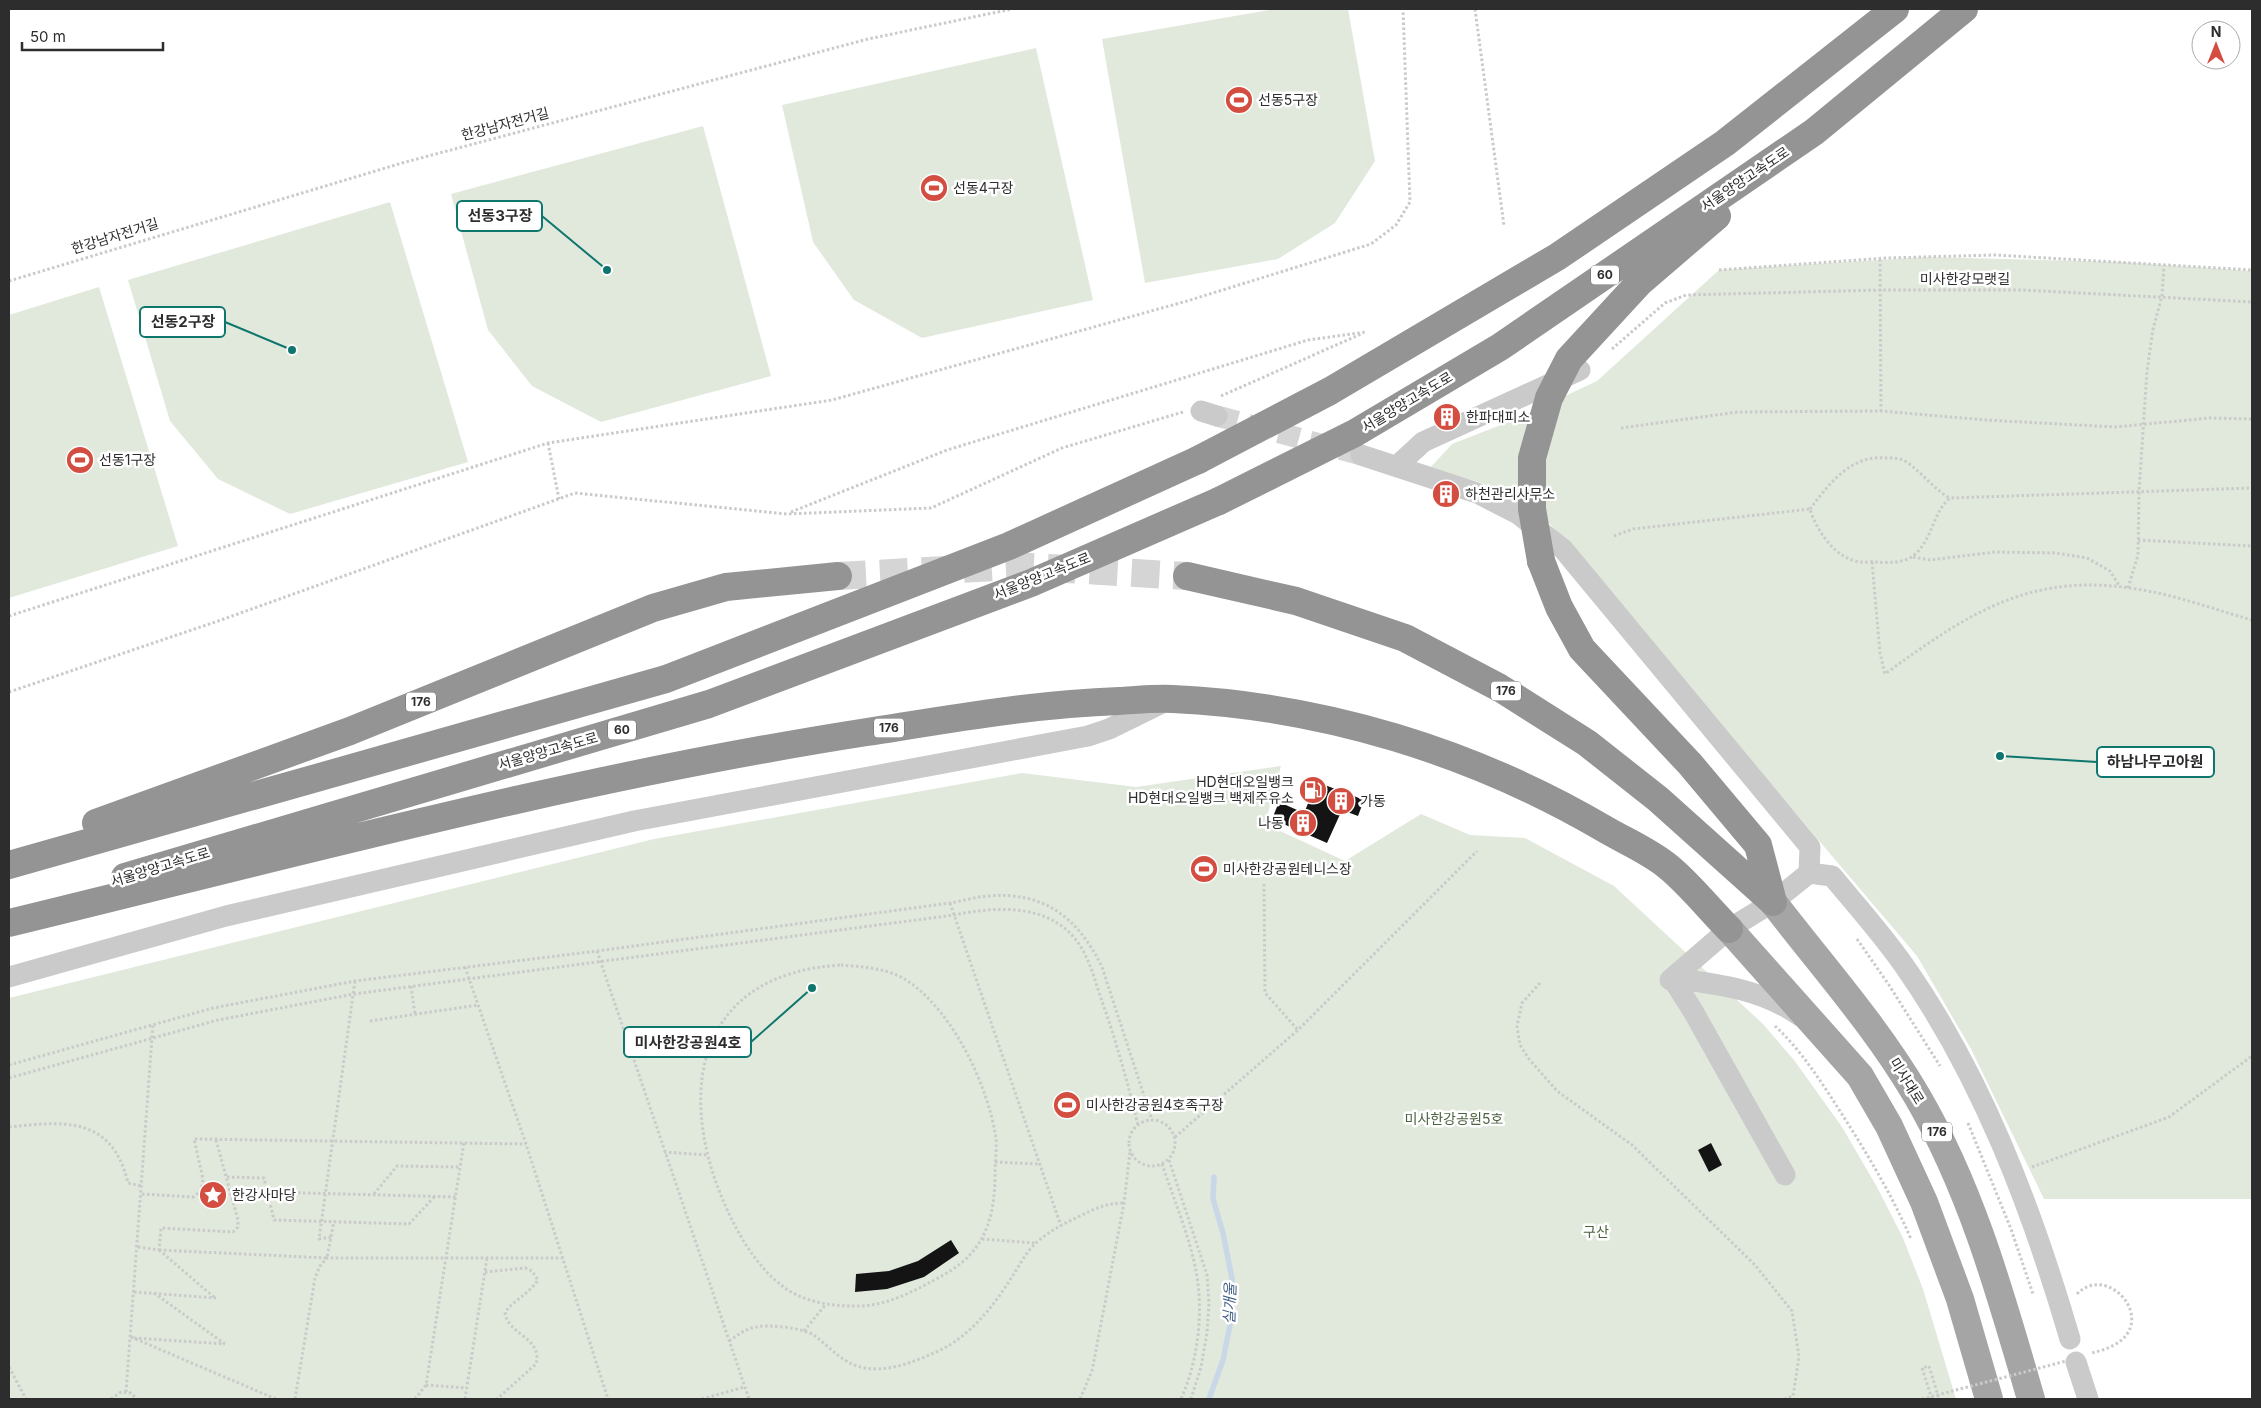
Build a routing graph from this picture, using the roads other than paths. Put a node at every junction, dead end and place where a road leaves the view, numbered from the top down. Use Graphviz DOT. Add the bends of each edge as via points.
graph roads {
  1 [pos="1895,9"];
  2 [pos="1964,9"];
  3 [pos="1814,132"];
  4 [pos="1580,370"];
  5 [pos="1361,455"];
  6 [pos="1397,466"];
  7 [pos="838,576"];
  8 [pos="1187,576"];
  9 [pos="1170,699"];
  10 [pos="9,853"];
  11 [pos="9,865"];
  12 [pos="1809,874"];
  13 [pos="1773,902"];
  14 [pos="9,912"];
  15 [pos="9,923"];
  16 [pos="1729,929"];
  17 [pos="9,977"];
  18 [pos="1671,979"];
  19 [pos="1814,1025"];
  20 [pos="1785,1175"];
  21 [pos="2070,1339"];
  22 [pos="2081,1359"];
  23 [pos="1976,1395"];
  24 [pos="2031,1399"];
  25 [pos="2088,1399"];
  1 -- 11 [label="highway, bridge" via="1725,143 1557,257 1330,391 1198,460 1009,546 666,679"];
  2 -- 3 [label="highway, 서울양양고속도로 / 60, bridge"];
  3 -- 13 [label="highway, bridge" via="1640,282 1569,359 1548,398 1532,458 1532,509 1541,561 1582,649 1690,764 1758,845"];
  3 -- 14 [label="highway, 서울양양고속도로 / 60, bridge" via="1500,347 1355,432 1218,501 1031,582 709,704"];
  4 -- 6 [label="street" via="1423,442"];
  5 -- 6 [label="street"];
  6 -- 12 [label="street" via="1477,492 1518,514 1563,549 1810,847"];
  7 -- 10 [label="highway, 176" via="726,587 653,608 350,731"];
  8 -- 13 [label="highway, 176" via="1296,601 1405,638 1500,688 1587,743 1658,799"];
  9 -- 15 [label="highway, 176" via="1088,702 991,713 764,748 541,794"];
  9 -- 16 [label="highway, 176" via="1262,708 1347,724 1475,765 1573,811 1666,865"];
  9 -- 17 [label="street" via="1088,736 634,821 226,916"];
  12 -- 13 [label="street"];
  12 -- 21 [label="street" via="1832,876 1903,964 1944,1029 1977,1091 2013,1174 2052,1279"];
  13 -- 16 [label="street"];
  13 -- 24 [label="main road, 미사대로 / 176" via="1882,1041 1946,1150 2001,1299"];
  16 -- 18 [label="street"];
  16 -- 19 [label="main road, 176"];
  18 -- 19 [label="street" via="1748,991 1780,1003"];
  18 -- 20 [label="street" via="1693,1011"];
  19 -- 23 [label="main road, 176" via="1860,1076 1889,1126 1924,1202 1960,1299"];
  22 -- 25 [label="street"];
}
